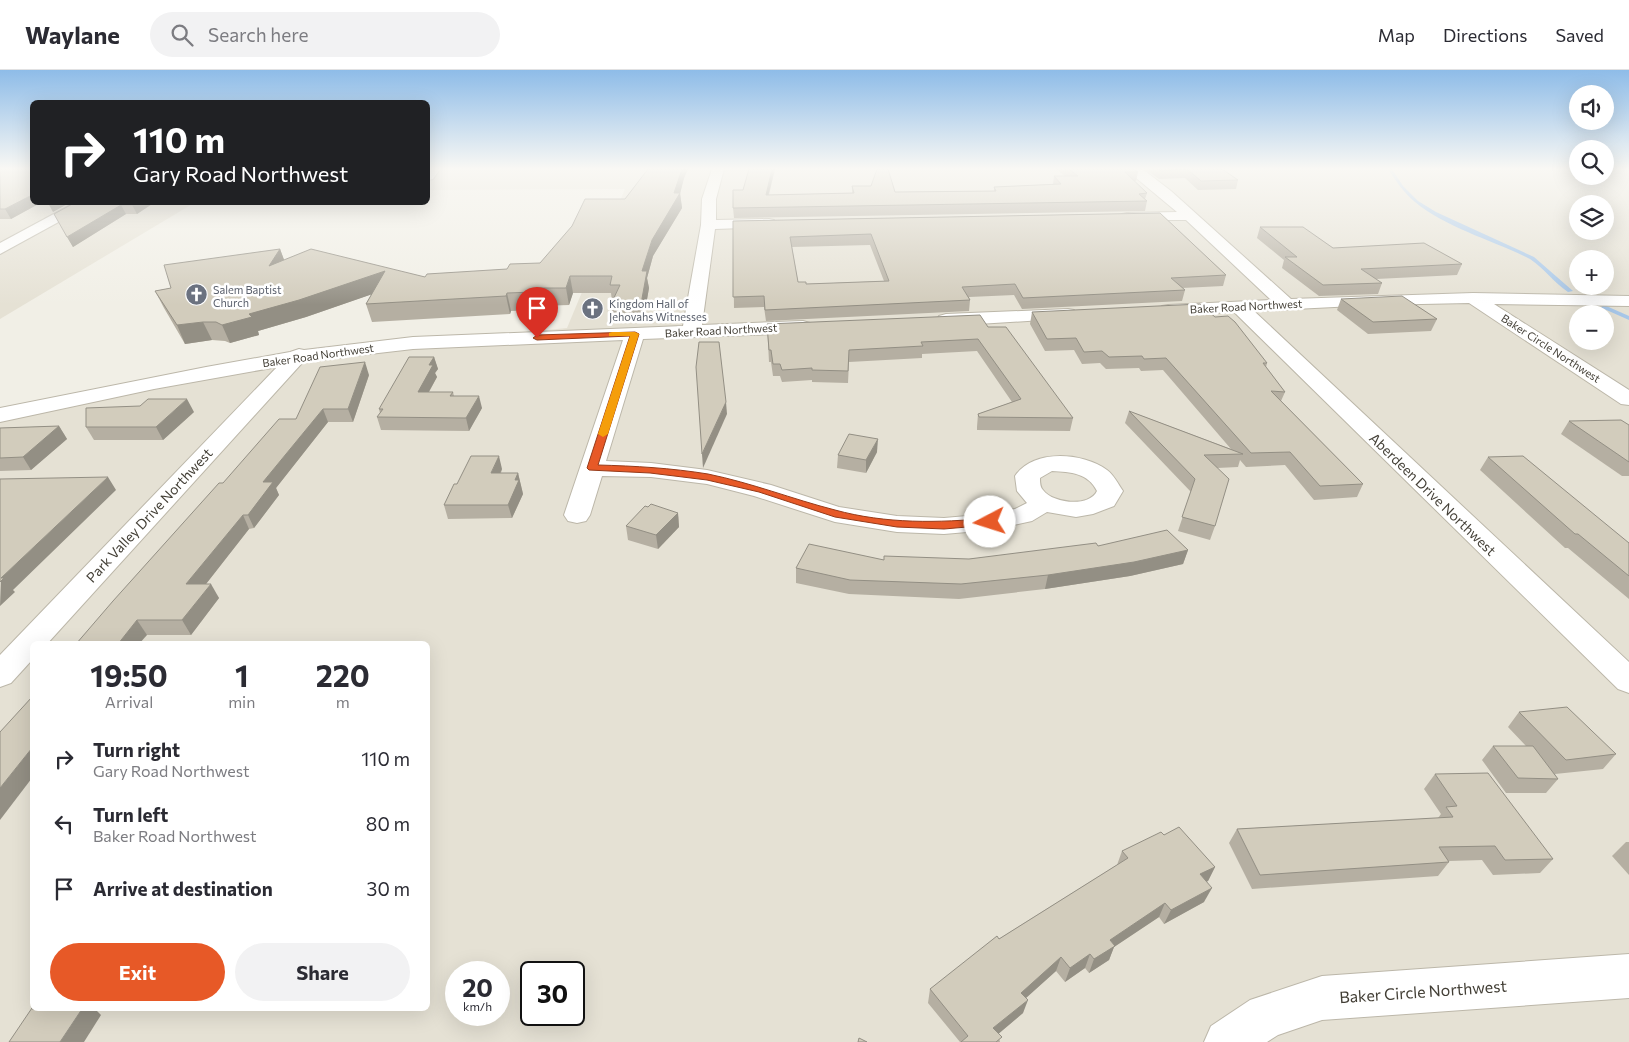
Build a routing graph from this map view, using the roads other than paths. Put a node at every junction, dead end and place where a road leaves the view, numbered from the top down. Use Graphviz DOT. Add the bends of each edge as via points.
graph roads {
  1 [pos="65,214"];
  2 [pos="708,214"];
  3 [pos="1188,216"];
  4 [pos="1108,217"];
  5 [pos="788,223"];
  6 [pos="708,224"];
  7 [pos="0,249"];
  8 [pos="1473,298"];
  9 [pos="1629,300"];
  10 [pos="1286,304"];
  11 [pos="1238,306"];
  12 [pos="1148,310"];
  13 [pos="1089,313"];
  14 [pos="930,321"];
  15 [pos="821,326"];
  16 [pos="692,332"];
  17 [pos="635,334"];
  18 [pos="299,355"];
  19 [pos="1629,399"];
  20 [pos="0,415"];
  21 [pos="592,468"];
  22 [pos="1046,503"];
  23 [pos="577,515"];
  24 [pos="33,641"];
  25 [pos="30,644"];
  26 [pos="0,676"];
  27 [pos="1629,681"];
  28 [pos="1629,976"];
  29 [pos="1227,1042"];
  1 -- 7 [label="street"];
  2 -- 6 [label="street"];
  3 -- 4 [label="street"];
  3 -- 10 [label="street"];
  5 -- 6 [label="street"];
  6 -- 16 [label="street"];
  8 -- 9 [label="street, Baker Road Northwest"];
  8 -- 10 [label="street, Baker Road Northwest"];
  8 -- 19 [label="street, Baker Circle Northwest"];
  10 -- 11 [label="street, Baker Road Northwest"];
  11 -- 12 [label="street, Baker Road Northwest"];
  11 -- 27 [label="street, Aberdeen Drive Northwest"];
  13 -- 14 [label="street"];
  15 -- 16 [label="street, Baker Road Northwest"];
  16 -- 17 [label="street, Baker Road Northwest"];
  17 -- 18 [label="street, Baker Road Northwest" via="414,343"];
  17 -- 21 [label="street"];
  18 -- 20 [label="street, Baker Road Northwest"];
  18 -- 24 [label="street, Park Valley Drive Northwest"];
  21 -- 22 [label="street" via="650,470 707,477 762,490 835,514 897,524 944,526 990,522 1023,514"];
  21 -- 23 [label="street"];
  25 -- 26 [label="street, Park Valley Drive Northwest"];
  28 -- 29 [label="street, Baker Circle Northwest" via="1322,998 1266,1016"];
}
